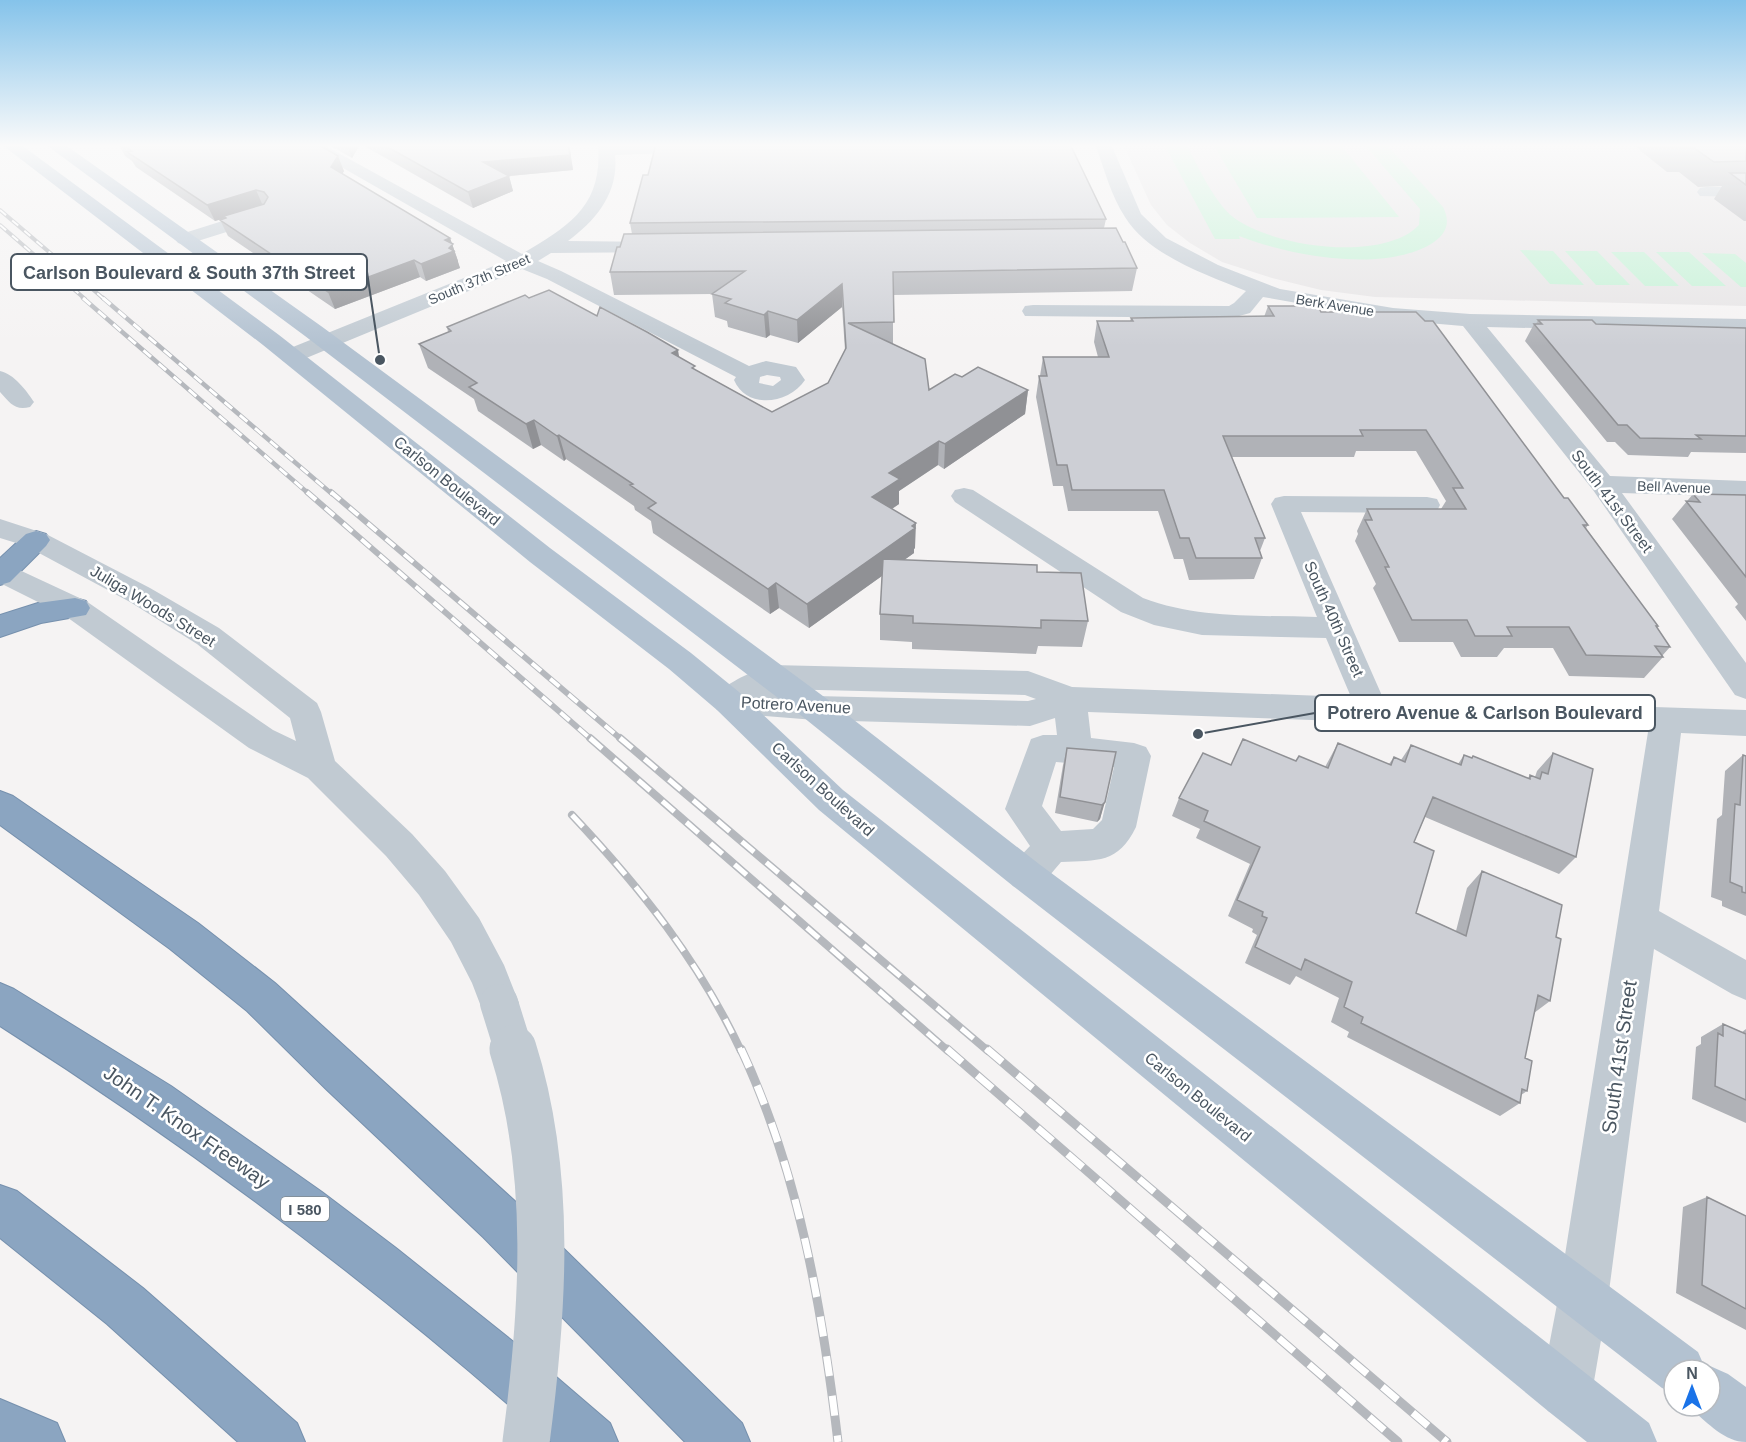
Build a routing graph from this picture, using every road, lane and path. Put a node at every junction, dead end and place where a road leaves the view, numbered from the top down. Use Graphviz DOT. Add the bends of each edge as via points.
graph roads {
  1 [pos="99,211"];
  2 [pos="146,211"];
  3 [pos="430,211"];
  4 [pos="590,211"];
  5 [pos="1131,211"];
  6 [pos="264,214"];
  7 [pos="185,240"];
  8 [pos="1159,242"];
  9 [pos="1138,243"];
  10 [pos="549,247"];
  11 [pos="674,248"];
  12 [pos="522,262"];
  13 [pos="1258,290"];
  14 [pos="1033,311"];
  15 [pos="1470,320"];
  16 [pos="1746,326"];
  17 [pos="327,342"];
  18 [pos="291,356"];
  19 [pos="750,375"];
  20 [pos="0,378"];
  21 [pos="22,402"];
  22 [pos="1602,484"];
  23 [pos="1746,489"];
  24 [pos="964,496"];
  25 [pos="1427,505"];
  26 [pos="0,528"];
  27 [pos="36,540"];
  28 [pos="1,568"];
  29 [pos="75,608"];
  30 [pos="0,626"];
  31 [pos="1338,628"];
  32 [pos="772,677"];
  33 [pos="1746,687"];
  34 [pos="1070,699"];
  35 [pos="728,701"];
  36 [pos="815,708"];
  37 [pos="1373,711"];
  38 [pos="1666,720"];
  39 [pos="1746,723"];
  40 [pos="1075,749"];
  41 [pos="320,768"];
  42 [pos="0,806"];
  43 [pos="1039,861"];
  44 [pos="1639,920"];
  45 [pos="1746,981"];
  46 [pos="0,1003"];
  47 [pos="0,1208"];
  48 [pos="1583,1299"];
  49 [pos="1664,1358"];
  50 [pos="1566,1393"];
  51 [pos="1722,1401"];
  52 [pos="1746,1419"];
  53 [pos="0,1425"];
  54 [pos="38,1442"];
  55 [pos="278,1442"];
  56 [pos="526,1442"];
  57 [pos="591,1442"];
  58 [pos="723,1442"];
  59 [pos="1630,1442"];
  1 -- 18 [label="main road, Carlson Boulevard"];
  2 -- 7 [label="main road"];
  3 -- 12 [label="street"];
  4 -- 10 [label="street, South 37th Street"];
  5 -- 8 [label="street, Berk Avenue"];
  6 -- 7 [label="street"];
  7 -- 17 [label="main road"];
  8 -- 9 [label="street"];
  8 -- 13 [label="street, Berk Avenue"];
  10 -- 11 [label="street"];
  10 -- 12 [label="street, South 37th Street"];
  12 -- 17 [label="street, South 37th Street"];
  12 -- 19 [label="street"];
  13 -- 14 [label="street" via="1242,308 1232,312"];
  13 -- 15 [label="street, Berk Avenue" via="1393,314"];
  15 -- 16 [label="street, Berk Avenue"];
  15 -- 22 [label="street, South 41st Street"];
  17 -- 18 [label="street, South 37th Street"];
  17 -- 32 [label="main road"];
  18 -- 35 [label="main road, Carlson Boulevard"];
  20 -- 21 [label="street"];
  22 -- 23 [label="street, Bell Avenue"];
  22 -- 33 [label="street, South 41st Street"];
  24 -- 31 [label="street" via="1132,605 1166,618 1202,624"];
  25 -- 31 [label="street, South 40th Street" via="1284,504"];
  26 -- 27 [label="street, Juliga Woods Street"];
  27 -- 28 [label="highway"];
  27 -- 41 [label="street, Juliga Woods Street" via="208,636 305,712"];
  28 -- 29 [label="street"];
  29 -- 30 [label="highway" via="38,613"];
  29 -- 41 [label="street" via="261,739"];
  31 -- 37 [label="street, South 40th Street"];
  32 -- 34 [label="street, Potrero Avenue" via="1028,683"];
  32 -- 35 [label="street, Potrero Avenue"];
  32 -- 36 [label="main road"];
  34 -- 36 [label="street, Potrero Avenue" via="1030,714"];
  34 -- 37 [label="street, Potrero Avenue"];
  34 -- 40 [label="street"];
  35 -- 36 [label="street, Potrero Avenue"];
  35 -- 50 [label="main road, Carlson Boulevard" via="831,800"];
  36 -- 43 [label="main road"];
  37 -- 38 [label="street, Potrero Avenue"];
  38 -- 39 [label="street, Potrero Avenue"];
  38 -- 44 [label="street, South 41st Street"];
  40 -- 43 [label="street" via="1043,748 1023,809"];
  40 -- 43 [label="street" via="1134,756 1118,827 1102,844"];
  41 -- 56 [label="street, bridge" via="399,845 432,884 473,945 516,1054 537,1164 540,1208 541,1300"];
  42 -- 58 [label="highway" via="184,936 261,997 500,1220"];
  43 -- 48 [label="main road"];
  44 -- 45 [label="street"];
  44 -- 48 [label="street, South 41st Street"];
  46 -- 57 [label="highway, John T. Knox Freeway / I 580" via="169,1112 308,1211"];
  47 -- 55 [label="highway" via="124,1306"];
  48 -- 49 [label="main road"];
  48 -- 50 [label="street, South 41st Street"];
  50 -- 59 [label="main road, Carlson Boulevard"];
  51 -- 52 [label="main road"];
  53 -- 54 [label="highway"];
}
